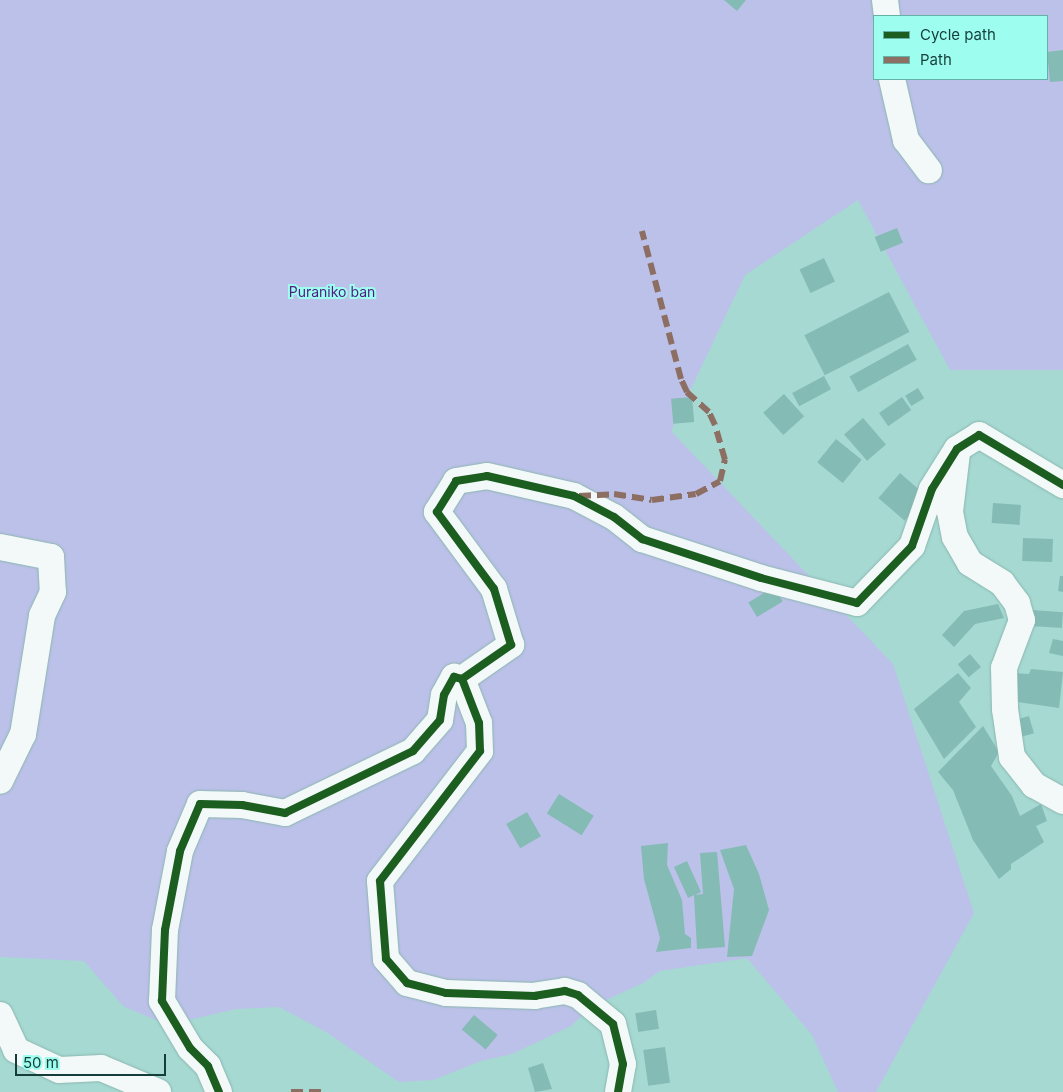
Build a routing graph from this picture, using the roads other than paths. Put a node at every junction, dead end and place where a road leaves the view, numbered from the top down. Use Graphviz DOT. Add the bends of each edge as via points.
graph roads {
  1 [pos="885,0"];
  2 [pos="887,15"];
  3 [pos="892,80"];
  4 [pos="929,170"];
  5 [pos="957,450"];
  6 [pos="1063,485"];
  7 [pos="0,547"];
  8 [pos="462,679"];
  9 [pos="0,781"];
  10 [pos="1063,801"];
  11 [pos="0,1015"];
  12 [pos="158,1092"];
  13 [pos="219,1092"];
  14 [pos="618,1092"];
  1 -- 2 [label="street"];
  3 -- 4 [label="street" via="906,140"];
  5 -- 6 [label="street" via="979,435"];
  5 -- 8 [label="street" via="932,489 912,546 857,603 761,578 642,539 614,517 574,496 488,476 456,481 437,512 494,589 511,645"];
  5 -- 10 [label="street" via="950,512 955,537 970,563 1002,583 1017,603 1022,620 1004,668 1005,709 1012,757 1034,785"];
  7 -- 9 [label="street" via="51,557 53,592 42,616 23,734"];
  8 -- 13 [label="street" via="454,677 444,695 440,720 413,751 286,813 242,805 200,804 180,851 165,930 162,1001 190,1048 208,1066"];
  8 -- 14 [label="street" via="479,723 480,751 380,881 386,959 407,983 446,993 535,996 565,991 578,995 613,1024 623,1064"];
  11 -- 12 [label="street" via="16,1050 59,1070 101,1068"];
}
